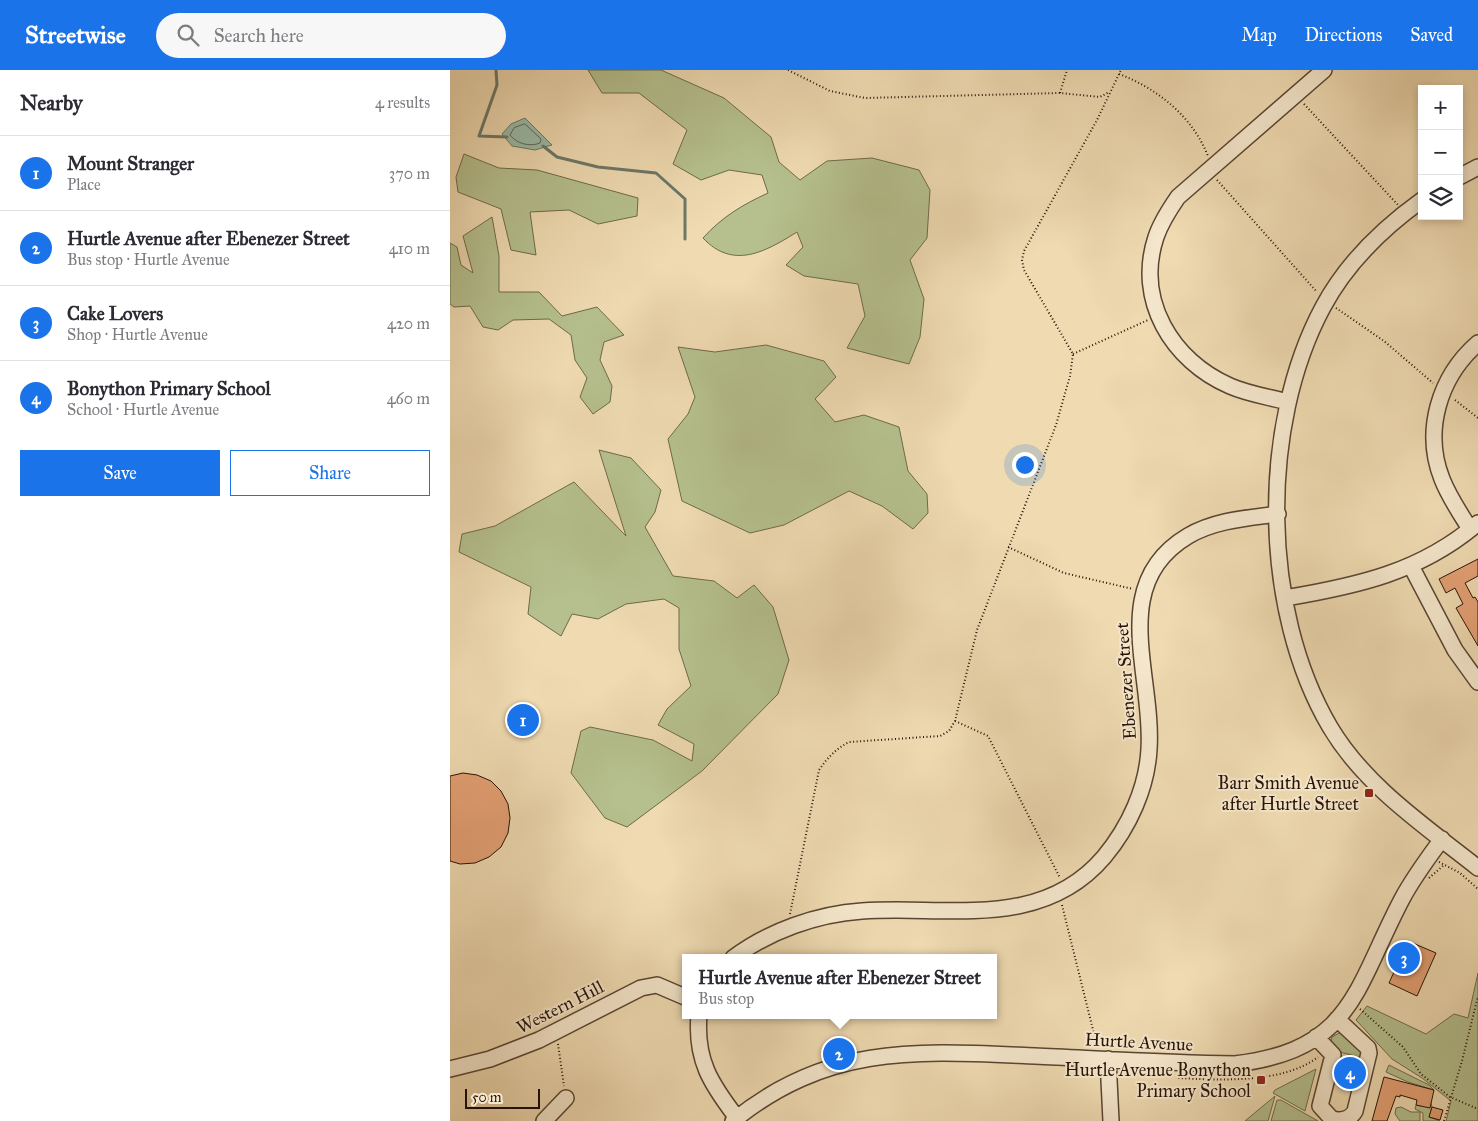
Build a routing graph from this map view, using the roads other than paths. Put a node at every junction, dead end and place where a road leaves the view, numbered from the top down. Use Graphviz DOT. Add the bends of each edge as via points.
graph roads {
  1 [pos="1324,70"];
  2 [pos="1478,167"];
  3 [pos="1463,175"];
  4 [pos="1418,203"];
  5 [pos="1478,343"];
  6 [pos="1288,402"];
  7 [pos="1278,514"];
  8 [pos="1474,526"];
  9 [pos="1410,566"];
  10 [pos="1285,598"];
  11 [pos="1478,682"];
  12 [pos="1442,839"];
  13 [pos="1478,868"];
  14 [pos="738,954"];
  15 [pos="682,995"];
  16 [pos="699,1019"];
  17 [pos="1337,1019"];
  18 [pos="1316,1037"];
  19 [pos="1103,1055"];
  20 [pos="450,1069"];
  21 [pos="566,1098"];
  22 [pos="735,1119"];
  23 [pos="544,1121"];
  24 [pos="1111,1121"];
  1 -- 6 [label="street" via="1193,182 1170,208 1153,248 1151,292 1158,316 1172,342 1200,370 1237,389"];
  2 -- 3 [label="street"];
  4 -- 6 [label="street" via="1356,260 1326,301 1307,339"];
  5 -- 8 [label="street" via="1447,381 1438,402 1434,435 1442,480"];
  6 -- 7 [label="street" via="1280,457"];
  7 -- 10 [label="street"];
  7 -- 14 [label="street, Ebenezer Street" via="1221,523 1189,536 1157,563 1143,591 1139,621 1150,720 1146,771 1119,838 1079,880 1063,893 1000,910 900,910 843,914 793,926"];
  8 -- 9 [label="street" via="1442,549"];
  9 -- 10 [label="street" via="1365,583"];
  9 -- 11 [label="street" via="1455,650"];
  10 -- 12 [label="street" via="1294,644 1307,682 1331,728 1376,785"];
  12 -- 13 [label="street"];
  12 -- 17 [label="street, Hurtle Avenue" via="1402,900 1358,992"];
  15 -- 20 [label="street, Western Hill" via="650,985 632,991 556,1033 490,1059"];
  16 -- 22 [label="street" via="700,1053 707,1074"];
  17 -- 18 [label="street, Hurtle Avenue"];
  17 -- 18 [label="street" via="1368,1048 1369,1053 1355,1111 1346,1120 1332,1119 1320,1106 1333,1055"];
  18 -- 19 [label="street, Hurtle Avenue" via="1283,1054 1235,1064"];
  19 -- 22 [label="street, Hurtle Avenue" via="888,1054 838,1064 807,1076 765,1098"];
  19 -- 24 [label="street"];
  21 -- 23 [label="street"];
}
